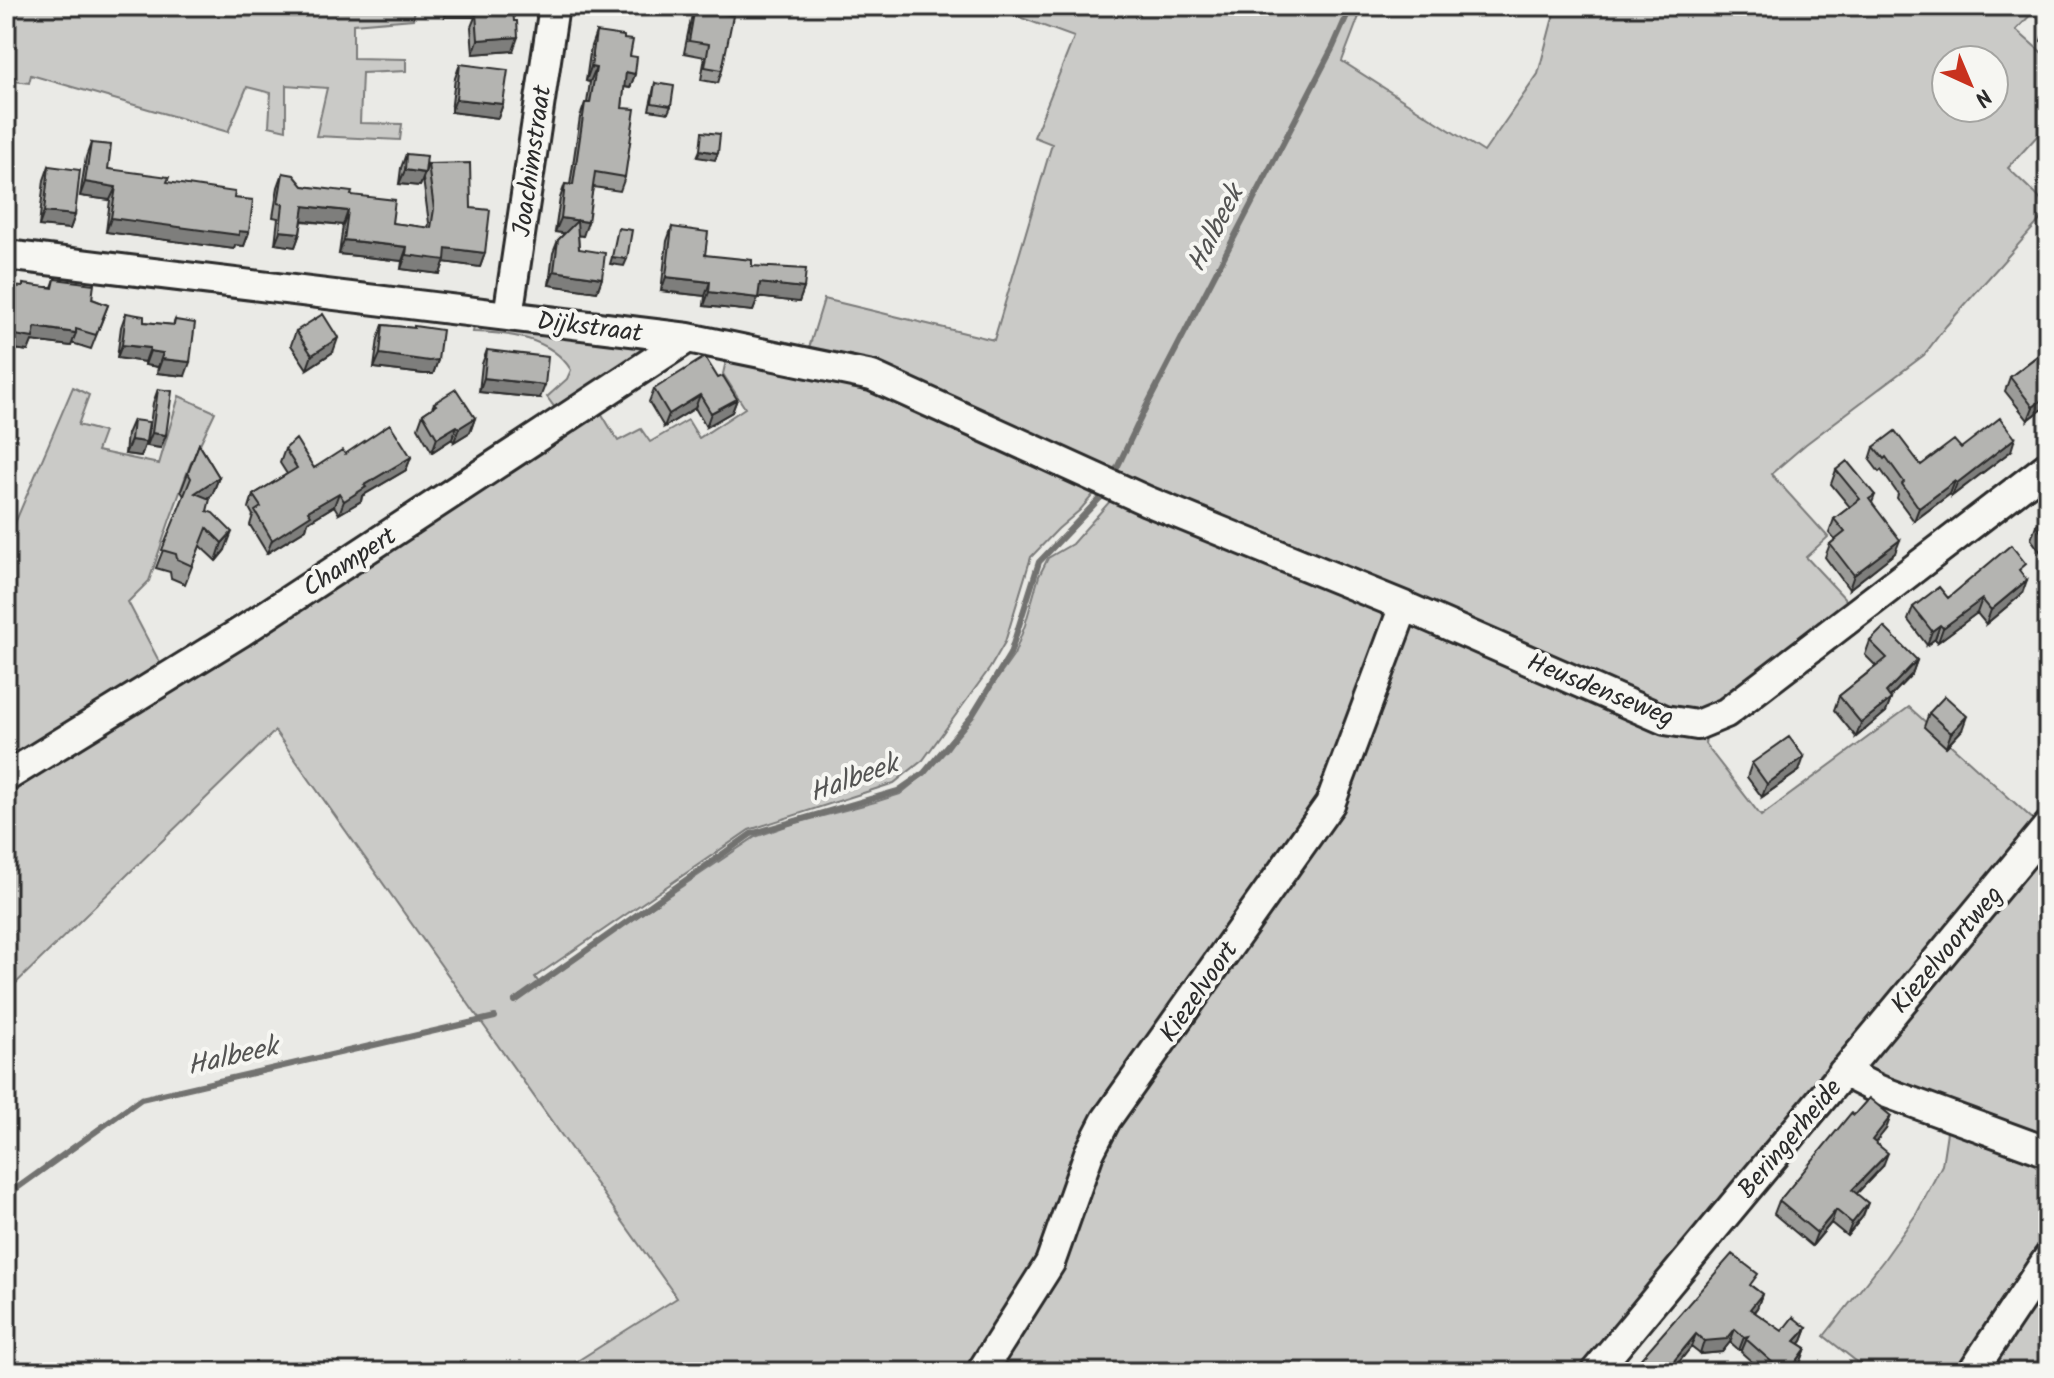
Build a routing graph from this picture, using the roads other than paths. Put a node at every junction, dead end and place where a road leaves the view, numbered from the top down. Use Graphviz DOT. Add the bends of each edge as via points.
graph roads {
  1 [pos="554,6"];
  2 [pos="6,255"];
  3 [pos="508,316"];
  4 [pos="688,338"];
  5 [pos="2048,466"];
  6 [pos="1147,501"];
  7 [pos="1404,606"];
  8 [pos="6,777"];
  9 [pos="2048,826"];
  10 [pos="1843,1072"];
  11 [pos="2048,1152"];
  12 [pos="2048,1258"];
  13 [pos="981,1372"];
  14 [pos="1595,1372"];
  15 [pos="1972,1372"];
  1 -- 3 [label="street, Joachimstraat"];
  2 -- 3 [label="street, Dijkstraat"];
  3 -- 4 [label="street, Dijkstraat"];
  4 -- 6 [label="street, Dijkstraat" via="872,376"];
  4 -- 8 [label="street, Champert" via="241,632"];
  5 -- 7 [label="street, Heusdenseweg" via="1726,713 1697,725 1665,720"];
  6 -- 7 [label="street, Heusdenseweg"];
  7 -- 13 [label="street, Kiezelvoort" via="1330,804 1106,1120 1050,1263"];
  9 -- 10 [label="street, Kiezelvoortweg"];
  10 -- 11 [label="street, Beringerheide"];
  10 -- 14 [label="street, Beringerheide"];
  12 -- 15 [label="street"];
}
